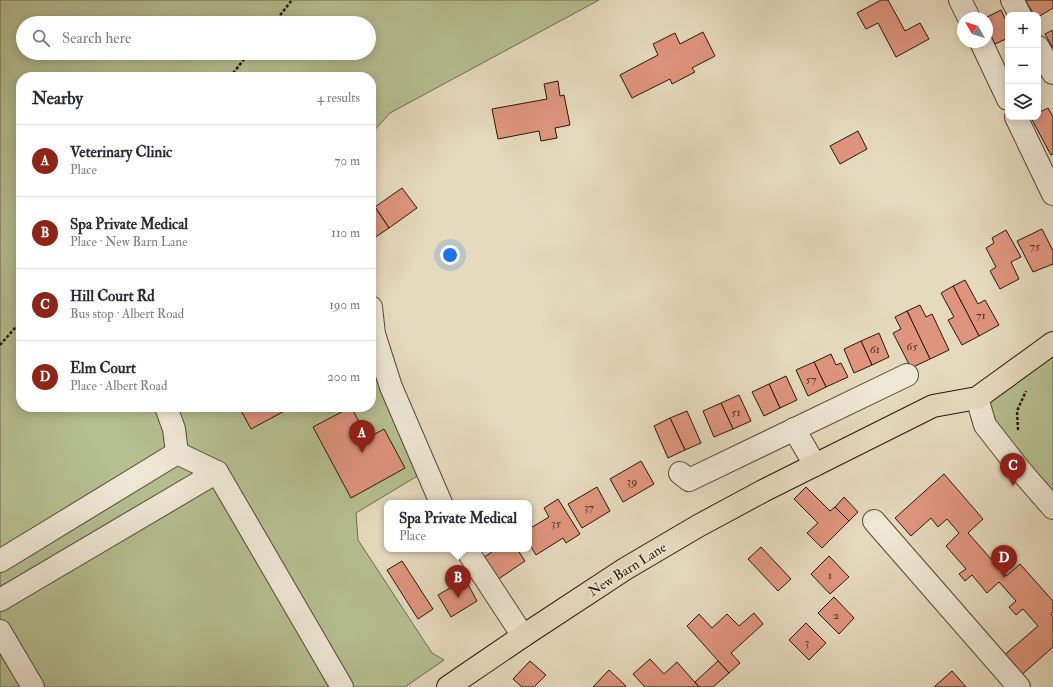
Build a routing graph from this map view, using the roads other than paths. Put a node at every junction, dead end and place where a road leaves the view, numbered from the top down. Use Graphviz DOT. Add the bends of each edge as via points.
graph roads {
  1 [pos="960,0"];
  2 [pos="1012,0"];
  3 [pos="966,12"];
  4 [pos="1018,12"];
  5 [pos="984,48"];
  6 [pos="1039,48"];
  7 [pos="1053,73"];
  8 [pos="1005,93"];
  9 [pos="1017,120"];
  10 [pos="1053,194"];
  11 [pos="376,340"];
  12 [pos="1053,343"];
  13 [pos="907,375"];
  14 [pos="977,398"];
  15 [pos="168,412"];
  16 [pos="794,430"];
  17 [pos="177,453"];
  18 [pos="815,465"];
  19 [pos="218,472"];
  20 [pos="680,473"];
  21 [pos="440,500"];
  22 [pos="1053,508"];
  23 [pos="874,521"];
  24 [pos="468,552"];
  25 [pos="0,561"];
  26 [pos="0,600"];
  27 [pos="0,631"];
  28 [pos="523,636"];
  29 [pos="33,687"];
  30 [pos="342,687"];
  31 [pos="448,687"];
  32 [pos="1019,687"];
  1 -- 3 [label="street"];
  2 -- 4 [label="street"];
  5 -- 8 [label="street"];
  6 -- 7 [label="street"];
  9 -- 10 [label="street"];
  11 -- 21 [label="street" via="391,387"];
  12 -- 14 [label="main road, New Barn Lane"];
  13 -- 16 [label="street"];
  14 -- 18 [label="main road, New Barn Lane" via="933,406"];
  14 -- 22 [label="street" via="985,425"];
  15 -- 17 [label="street" via="174,429"];
  16 -- 18 [label="street"];
  16 -- 20 [label="street" via="689,480"];
  17 -- 19 [label="street"];
  17 -- 25 [label="street"];
  18 -- 28 [label="main road, New Barn Lane" via="698,526 625,569"];
  19 -- 26 [label="street"];
  19 -- 30 [label="street"];
  23 -- 32 [label="street"];
  24 -- 28 [label="street"];
  27 -- 29 [label="street"];
  28 -- 31 [label="main road, New Barn Lane"];
}
